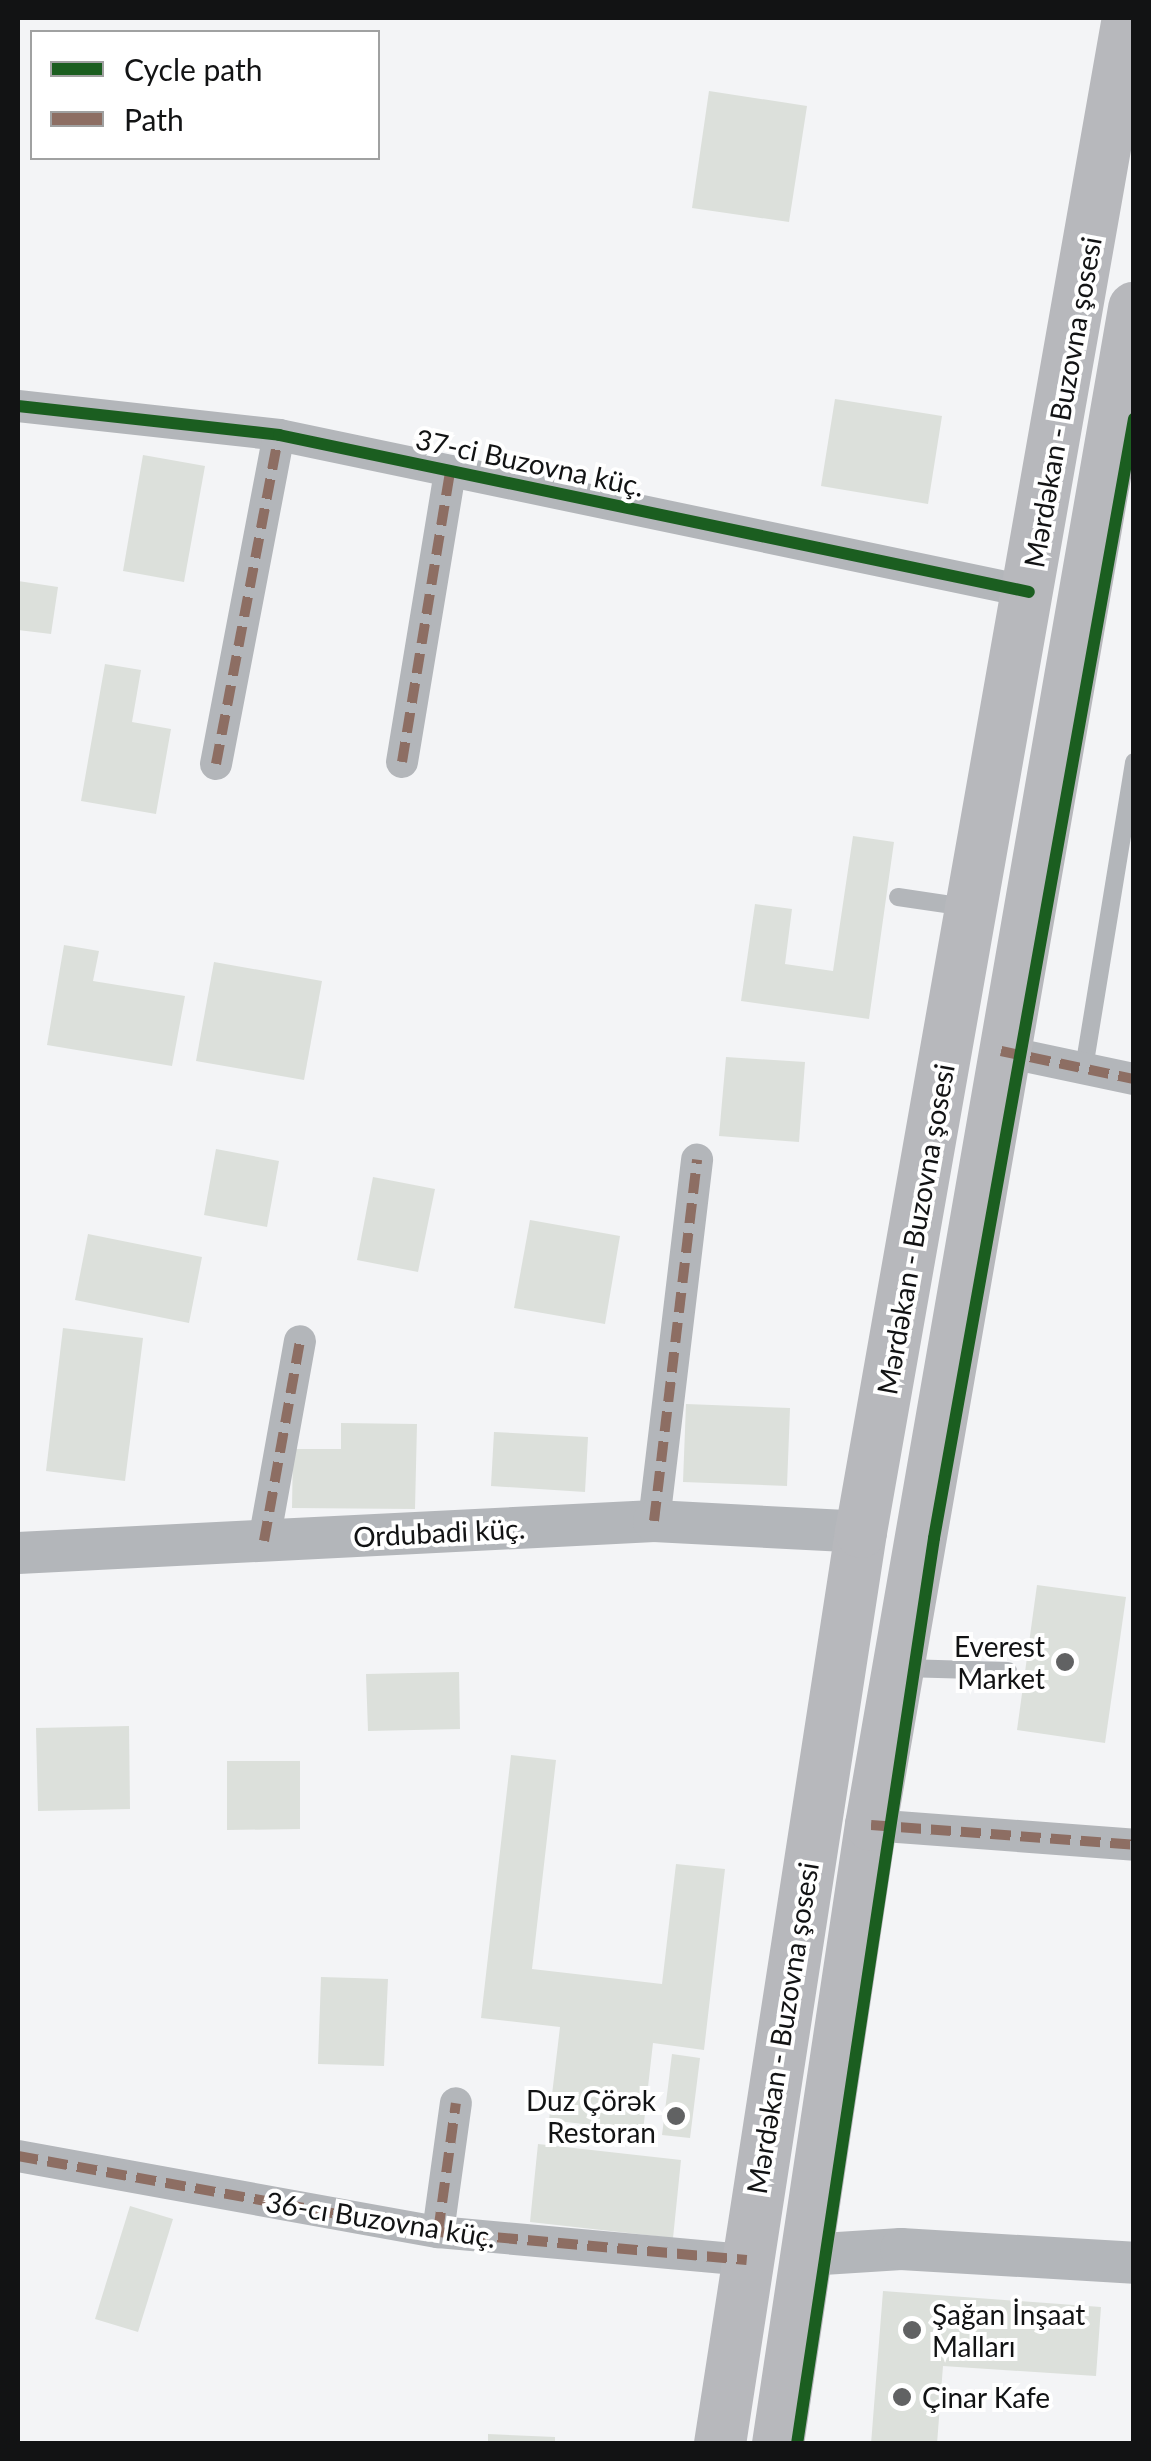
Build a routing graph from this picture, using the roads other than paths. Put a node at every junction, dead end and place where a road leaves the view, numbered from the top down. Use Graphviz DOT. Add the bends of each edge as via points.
graph roads {
  1 [pos="1128,18"];
  2 [pos="1134,308"];
  3 [pos="18,406"];
  4 [pos="279,435"];
  5 [pos="450,471"];
  6 [pos="1118,480"];
  7 [pos="1028,592"];
  8 [pos="402,762"];
  9 [pos="1134,762"];
  10 [pos="216,764"];
  11 [pos="898,897"];
  12 [pos="972,907"];
  13 [pos="1001,1050"];
  14 [pos="1084,1068"];
  15 [pos="1134,1079"];
  16 [pos="697,1160"];
  17 [pos="300,1342"];
  18 [pos="654,1521"];
  19 [pos="861,1532"];
  20 [pos="264,1541"];
  21 [pos="18,1552"];
  22 [pos="898,1668"];
  23 [pos="1008,1671"];
  24 [pos="871,1825"];
  25 [pos="1134,1845"];
  26 [pos="456,2103"];
  27 [pos="18,2156"];
  28 [pos="438,2232"];
  29 [pos="807,2255"];
  30 [pos="746,2260"];
  31 [pos="1134,2263"];
  32 [pos="720,2444"];
  33 [pos="778,2444"];
  1 -- 7 [label="main road, Mərdəkan - Buzovna şosesi"];
  2 -- 6 [label="main road, Mərdəkan - Buzovna şosesi"];
  3 -- 4 [label="street, 37-ci Buzovna küç."];
  4 -- 5 [label="street, 37-ci Buzovna küç."];
  4 -- 10 [label="street"];
  5 -- 7 [label="street, 37-ci Buzovna küç."];
  5 -- 8 [label="street"];
  6 -- 13 [label="main road, Mərdəkan - Buzovna şosesi"];
  7 -- 12 [label="main road, Mərdəkan - Buzovna şosesi"];
  9 -- 14 [label="lane"];
  11 -- 12 [label="lane"];
  12 -- 19 [label="main road, Mərdəkan - Buzovna şosesi"];
  13 -- 14 [label="street"];
  13 -- 22 [label="main road, Mərdəkan - Buzovna şosesi"];
  14 -- 15 [label="street"];
  16 -- 18 [label="street"];
  17 -- 20 [label="street"];
  18 -- 19 [label="street, Ordubadi küç."];
  18 -- 20 [label="street, Ordubadi küç."];
  19 -- 30 [label="main road, Mərdəkan - Buzovna şosesi"];
  20 -- 21 [label="street, Ordubadi küç."];
  22 -- 23 [label="lane"];
  22 -- 24 [label="main road, Mərdəkan - Buzovna şosesi"];
  24 -- 25 [label="street"];
  24 -- 29 [label="main road, Mərdəkan - Buzovna şosesi"];
  26 -- 28 [label="street"];
  27 -- 28 [label="street, 36-cı Buzovna küç."];
  28 -- 30 [label="street, 36-cı Buzovna küç."];
  29 -- 30 [label="main road"];
  29 -- 31 [label="street" via="901,2249"];
  29 -- 33 [label="main road, Mərdəkan - Buzovna şosesi"];
  30 -- 32 [label="main road, Mərdəkan - Buzovna şosesi"];
}
